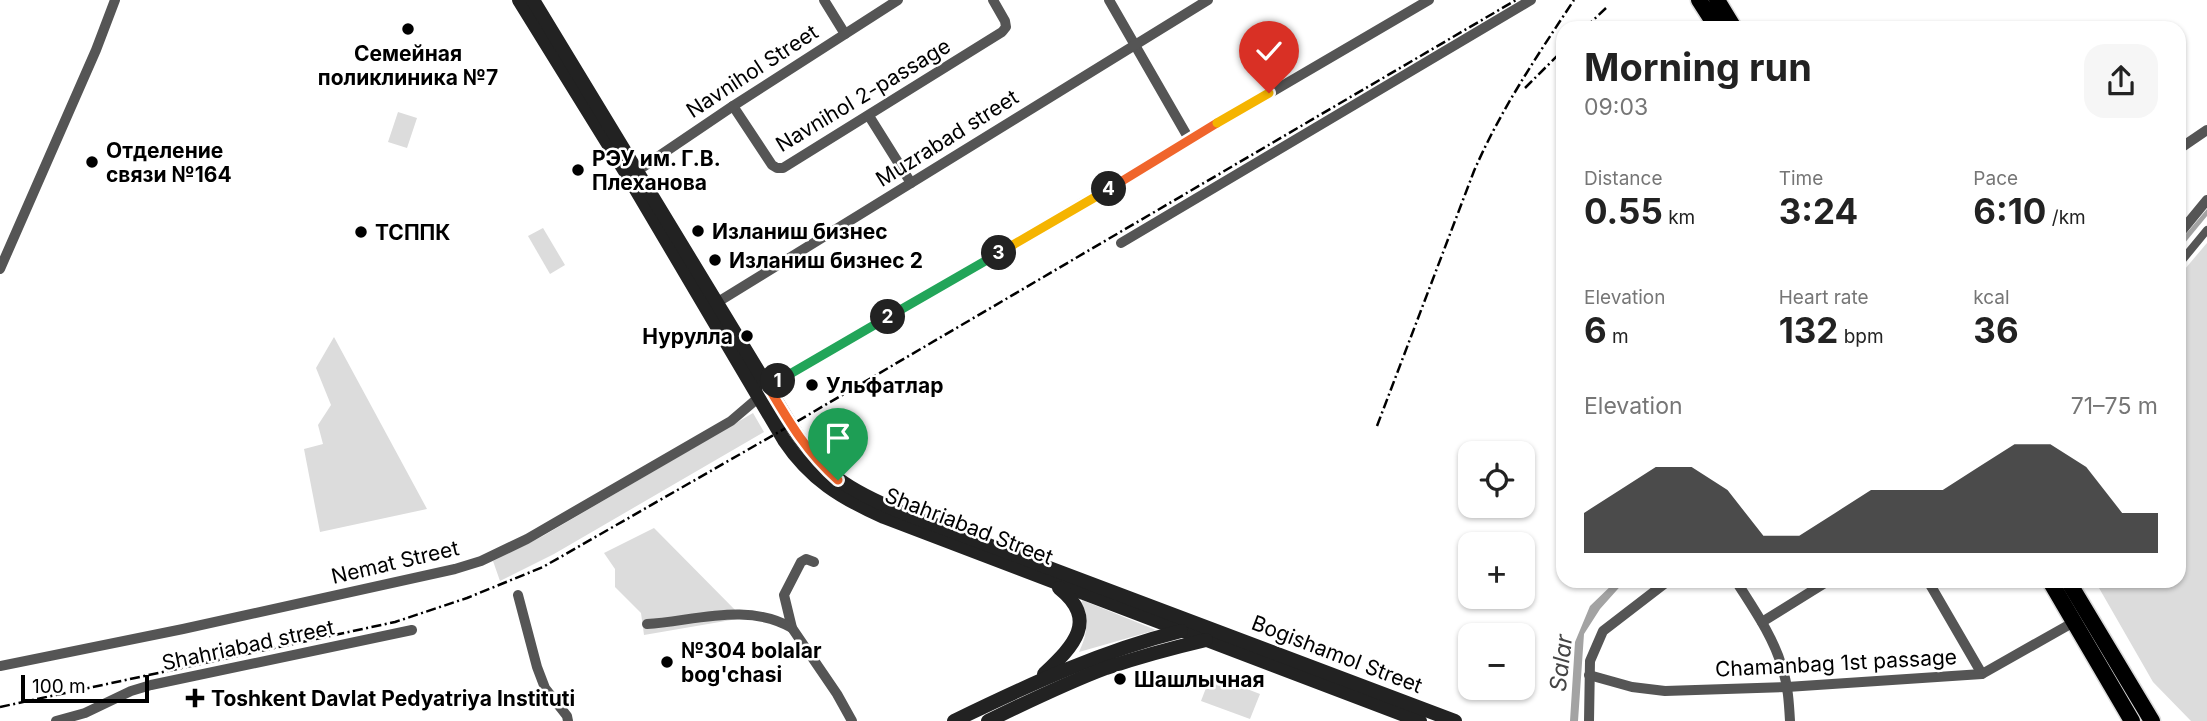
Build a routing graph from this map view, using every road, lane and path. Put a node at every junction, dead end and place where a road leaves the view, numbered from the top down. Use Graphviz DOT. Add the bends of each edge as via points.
graph roads {
  1 [pos="115,0"];
  2 [pos="519,0"];
  3 [pos="533,0"];
  4 [pos="824,0"];
  5 [pos="898,0"];
  6 [pos="993,0"];
  7 [pos="1108,0"];
  8 [pos="1208,0"];
  9 [pos="1429,0"];
  10 [pos="1531,0"];
  11 [pos="1699,0"];
  12 [pos="1717,0"];
  13 [pos="1712,21"];
  14 [pos="1730,21"];
  15 [pos="845,34"];
  16 [pos="1135,44"];
  17 [pos="733,106"];
  18 [pos="869,116"];
  19 [pos="2207,130"];
  20 [pos="1189,139"];
  21 [pos="2186,144"];
  22 [pos="633,174"];
  23 [pos="911,183"];
  24 [pos="2207,200"];
  25 [pos="2186,225"];
  26 [pos="2207,230"];
  27 [pos="1121,243"];
  28 [pos="2186,256"];
  29 [pos="0,269"];
  30 [pos="711,305"];
  31 [pos="764,393"];
  32 [pos="814,562"];
  33 [pos="1046,579"];
  34 [pos="1659,588"];
  35 [pos="1740,588"];
  36 [pos="1817,588"];
  37 [pos="1932,588"];
  38 [pos="2054,588"];
  39 [pos="2072,588"];
  40 [pos="517,595"];
  41 [pos="1146,611"];
  42 [pos="1762,622"];
  43 [pos="2074,622"];
  44 [pos="647,624"];
  45 [pos="792,628"];
  46 [pos="412,631"];
  47 [pos="1182,631"];
  48 [pos="1205,633"];
  49 [pos="0,666"];
  50 [pos="1301,669"];
  51 [pos="1982,674"];
  52 [pos="1588,675"];
  53 [pos="1037,680"];
  54 [pos="1787,687"];
  55 [pos="2130,719"];
  56 [pos="959,720"];
  57 [pos="55,721"];
  58 [pos="568,721"];
  59 [pos="852,721"];
  60 [pos="988,721"];
  61 [pos="1420,721"];
  62 [pos="1455,721"];
  63 [pos="1589,721"];
  64 [pos="1790,721"];
  65 [pos="2152,721"];
  1 -- 29 [label="street"];
  2 -- 22 [label="main road, Shahriabad Street"];
  3 -- 22 [label="main road, Shahriabad Street"];
  4 -- 15 [label="street"];
  5 -- 15 [label="street, Navnihol Street"];
  6 -- 18 [label="street, Navnihol 2-passage" via="1005,21 1002,32"];
  7 -- 16 [label="street"];
  8 -- 16 [label="street, Muzrabad street"];
  9 -- 20 [label="street, Nemat Street"];
  10 -- 27 [label="street"];
  11 -- 13 [label="main road"];
  12 -- 14 [label="main road"];
  15 -- 17 [label="street, Navnihol Street"];
  16 -- 20 [label="street"];
  16 -- 23 [label="street, Muzrabad street"];
  17 -- 18 [label="street, Navnihol 2-passage" via="777,168"];
  17 -- 22 [label="street, Navnihol Street"];
  18 -- 23 [label="street"];
  19 -- 21 [label="street"];
  20 -- 31 [label="street, Nemat Street"];
  22 -- 30 [label="main road, Shahriabad Street"];
  23 -- 30 [label="street, Muzrabad street"];
  24 -- 25 [label="street"];
  26 -- 28 [label="street"];
  30 -- 31 [label="main road, Shahriabad Street"];
  31 -- 33 [label="main road, Shahriabad Street" via="800,462 840,495 884,517"];
  31 -- 41 [label="main road, Shahriabad Street" via="811,455 853,491"];
  31 -- 49 [label="street, Nemat Street" via="731,421 527,540 481,561"];
  32 -- 45 [label="street" via="801,562 784,595"];
  33 -- 41 [label="main road, Shahriabad Street"];
  33 -- 53 [label="main road" via="1072,600 1079,627 1069,649"];
  34 -- 52 [label="street" via="1603,631"];
  35 -- 42 [label="street"];
  36 -- 42 [label="street"];
  37 -- 51 [label="street"];
  38 -- 43 [label="main road"];
  39 -- 65 [label="main road"];
  40 -- 58 [label="street" via="545,688"];
  41 -- 47 [label="main road, Shahriabad Street"];
  41 -- 48 [label="main road, Shahriabad Street"];
  42 -- 54 [label="street"];
  43 -- 51 [label="street, Chamanbag 1st passage"];
  43 -- 55 [label="main road"];
  44 -- 45 [label="street" via="755,615"];
  45 -- 59 [label="street"];
  46 -- 57 [label="street, Shahriabad street" via="151,685"];
  47 -- 48 [label="main road, Shahriabad Street"];
  47 -- 53 [label="main road" via="1094,657"];
  48 -- 50 [label="main road, Bogishamol Street"];
  48 -- 60 [label="main road" via="1064,685"];
  50 -- 61 [label="main road, Bogishamol Street"];
  50 -- 62 [label="main road, Bogishamol Street"];
  51 -- 54 [label="street, Chamanbag 1st passage"];
  52 -- 54 [label="street, Chamanbag 1st passage" via="1665,691"];
  52 -- 63 [label="street"];
  53 -- 56 [label="main road"];
  54 -- 64 [label="street"];
}
